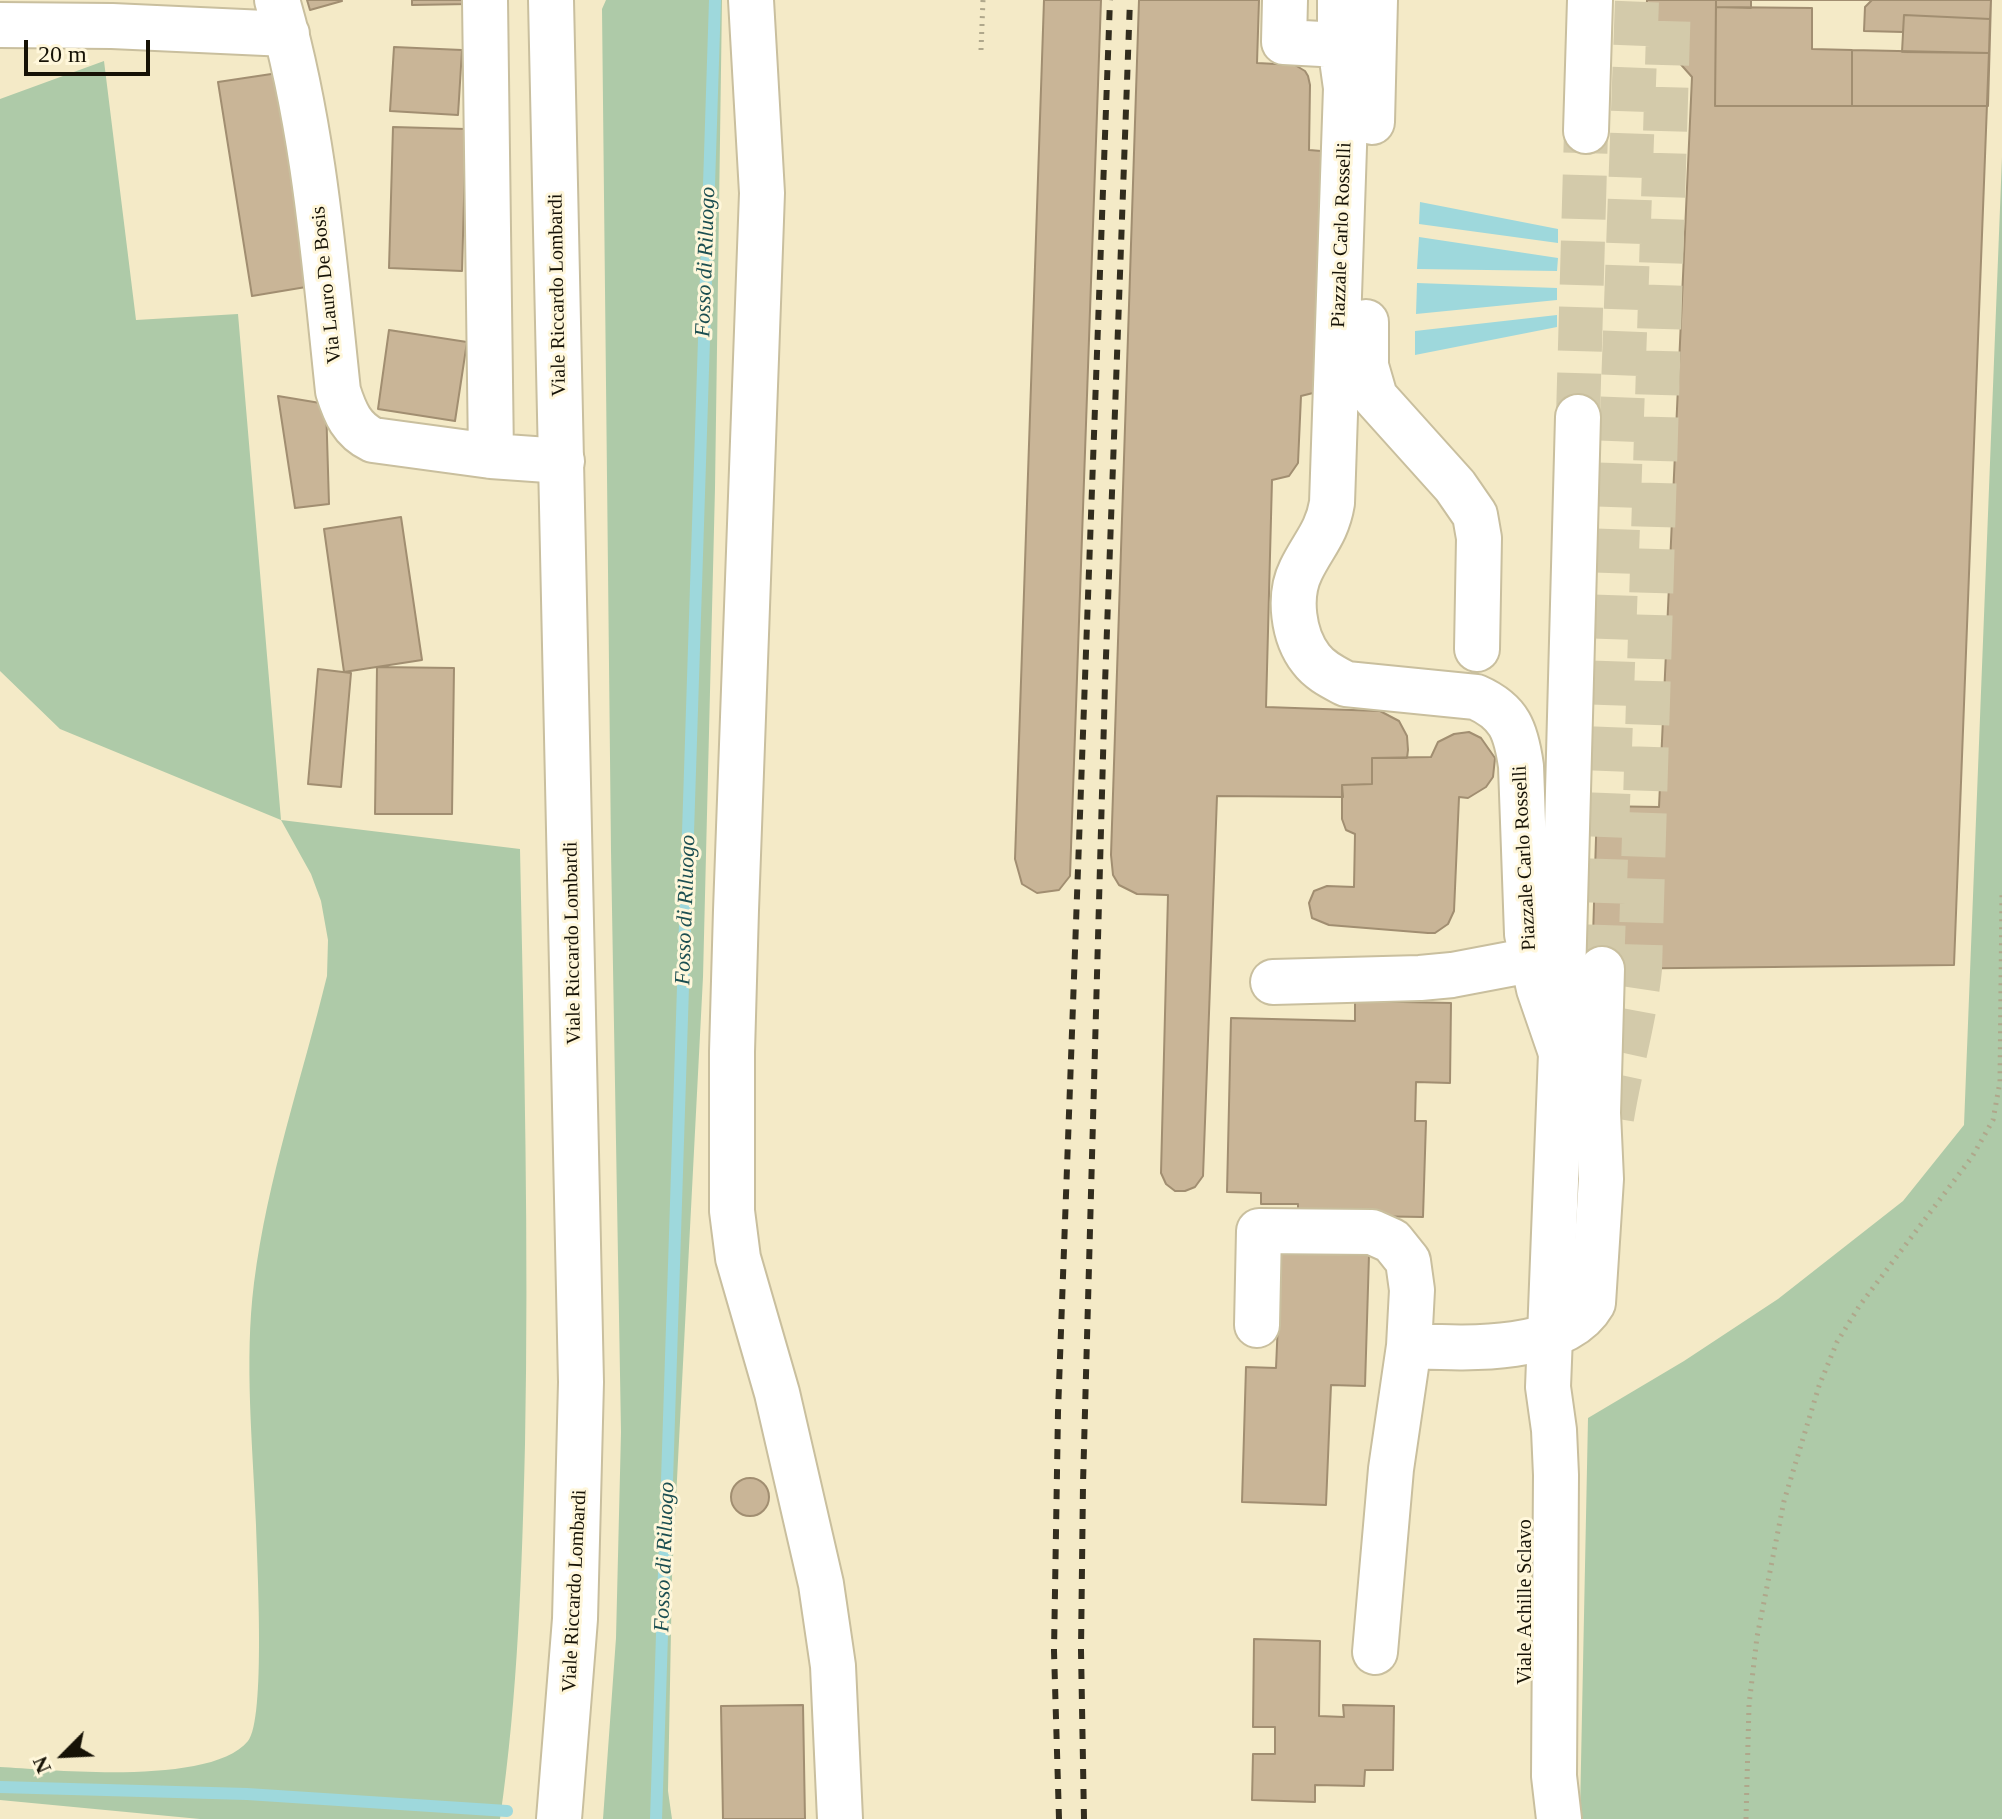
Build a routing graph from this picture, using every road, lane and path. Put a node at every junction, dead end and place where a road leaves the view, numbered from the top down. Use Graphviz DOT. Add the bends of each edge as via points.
graph roads {
  1 [pos="485,0"];
  2 [pos="551,0"];
  3 [pos="571,0"];
  4 [pos="751,0"];
  5 [pos="983,0"];
  6 [pos="1285,0"];
  7 [pos="1340,0"];
  8 [pos="1375,0"];
  9 [pos="1590,0"];
  10 [pos="282,17"];
  11 [pos="0,25"];
  12 [pos="1340,45"];
  13 [pos="981,50"];
  14 [pos="553,66"];
  15 [pos="1586,131"];
  16 [pos="1578,417"];
  17 [pos="491,456"];
  18 [pos="562,461"];
  19 [pos="1477,649"];
  20 [pos="2002,893"];
  21 [pos="1531,960"];
  22 [pos="1602,969"];
  23 [pos="1273,982"];
  24 [pos="1561,1053"];
  25 [pos="1257,1325"];
  26 [pos="1550,1335"];
  27 [pos="1409,1346"];
  28 [pos="1548,1387"];
  29 [pos="1375,1652"];
  30 [pos="559,1819"];
  31 [pos="840,1819"];
  32 [pos="1530,1819"];
  33 [pos="1559,1819"];
  34 [pos="1746,1819"];
  1 -- 17 [label="main road"];
  2 -- 14 [label="main road, Viale Riccardo Lombardi"];
  3 -- 14 [label="main road, Viale Riccardo Lombardi"];
  4 -- 31 [label="main road" via="762,193 735,925 732,1211 738,1258 777,1393 821,1584 833,1666"];
  5 -- 13 [label="path"];
  6 -- 12 [label="main road" via="1284,42"];
  7 -- 12 [label="main road, Piazzale Carlo Rosselli"];
  8 -- 19 [label="main road" via="1366,366 1375,397 1475,515"];
  9 -- 15 [label="main road"];
  10 -- 11 [label="main road" via="112,26"];
  10 -- 17 [label="main road, Via Lauro De Bosis" via="307,127 338,391 347,417 373,440"];
  12 -- 21 [label="main road, Piazzale Carlo Rosselli" via="1346,88 1332,503 1329,521 1300,571 1294,604 1299,637 1310,659 1346,684 1476,697 1495,706 1510,722 1521,766"];
  14 -- 18 [label="main road, Viale Riccardo Lombardi"];
  16 -- 24 [label="main road, Piazzale Carlo Rosselli"];
  17 -- 18 [label="main road, Via Lauro De Bosis"];
  18 -- 30 [label="main road, Viale Riccardo Lombardi" via="581,1437 575,1619"];
  20 -- 34 [label="path" via="2000,1082 1993,1120 1972,1157 1860,1305 1819,1386 1784,1501 1759,1624 1749,1705"];
  21 -- 23 [label="main road" via="1420,978"];
  21 -- 24 [label="main road, Piazzale Carlo Rosselli"];
  22 -- 26 [label="main road" via="1596,1288 1584,1317"];
  24 -- 26 [label="main road, Viale Achille Sclavo"];
  25 -- 27 [label="main road" via="1259,1231 1372,1232 1392,1241 1408,1261"];
  26 -- 27 [label="main road" via="1482,1348"];
  26 -- 28 [label="main road, Viale Achille Sclavo"];
  27 -- 29 [label="main road"];
  28 -- 32 [label="main road, Viale Achille Sclavo" via="1532,1439 1527,1486"];
  28 -- 33 [label="main road, Viale Achille Sclavo" via="1556,1475 1554,1776"];
}
